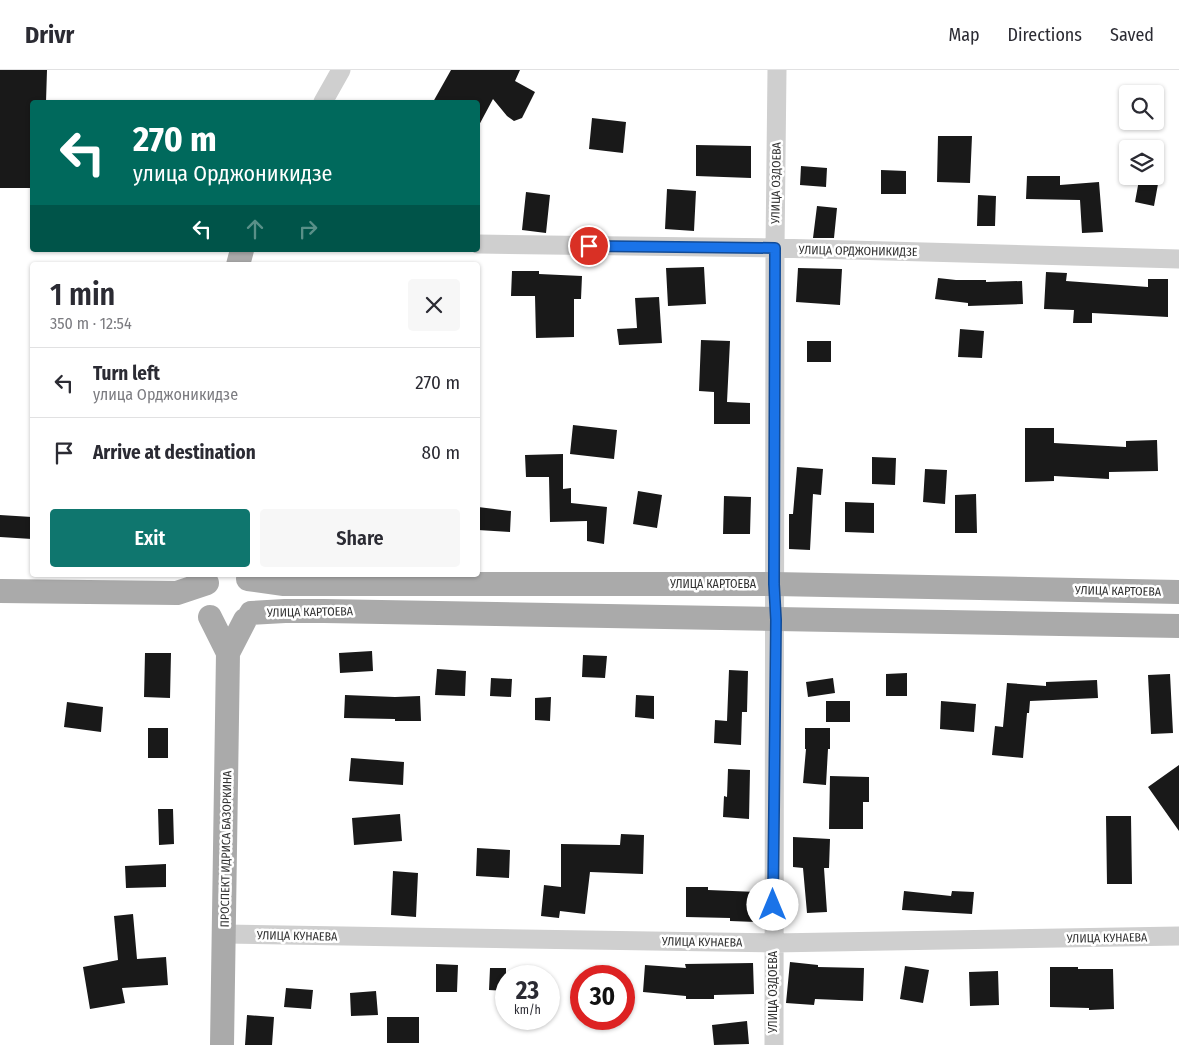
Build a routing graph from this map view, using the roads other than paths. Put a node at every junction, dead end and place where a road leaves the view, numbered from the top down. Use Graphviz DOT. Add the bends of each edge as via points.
graph roads {
  1 [pos="341,70"];
  2 [pos="777,70"];
  3 [pos="324,100"];
  4 [pos="480,244"];
  5 [pos="775,248"];
  6 [pos="1179,259"];
  7 [pos="213,577"];
  8 [pos="245,577"];
  9 [pos="774,584"];
  10 [pos="0,591"];
  11 [pos="1179,592"];
  12 [pos="177,593"];
  13 [pos="208,613"];
  14 [pos="248,617"];
  15 [pos="776,620"];
  16 [pos="1179,626"];
  17 [pos="228,654"];
  18 [pos="225,934"];
  19 [pos="1179,936"];
  20 [pos="773,943"];
  21 [pos="222,1045"];
  22 [pos="774,1045"];
  1 -- 3 [label="street"];
  2 -- 5 [label="street, УЛИЦА ОЗДОЕВА"];
  4 -- 5 [label="street, УЛИЦА ОРДЖОНИКИДЗЕ"];
  5 -- 6 [label="street, УЛИЦА ОРДЖОНИКИДЗЕ"];
  5 -- 9 [label="street, УЛИЦА ОЗДОЕВА"];
  7 -- 12 [label="main road"];
  7 -- 13 [label="main road" via="203,591"];
  8 -- 9 [label="main road, УЛИЦА КАРТОЕВА" via="284,584"];
  8 -- 14 [label="main road, ПРОСПЕКТ ИДРИСА БАЗОРКИНА" via="254,587 256,596"];
  9 -- 11 [label="main road, УЛИЦА КАРТОЕВА"];
  9 -- 15 [label="street, УЛИЦА ОЗДОЕВА"];
  10 -- 12 [label="main road"];
  12 -- 13 [label="main road"];
  13 -- 14 [label="main road, УЛИЦА КАРТОЕВА" via="227,625"];
  13 -- 17 [label="main road, ПРОСПЕКТ ИДРИСА БАЗОРКИНА"];
  14 -- 15 [label="main road, УЛИЦА КАРТОЕВА" via="285,611"];
  14 -- 17 [label="main road, ПРОСПЕКТ ИДРИСА БАЗОРКИНА"];
  15 -- 16 [label="main road, УЛИЦА КАРТОЕВА"];
  15 -- 20 [label="street, УЛИЦА ОЗДОЕВА"];
  17 -- 18 [label="main road, ПРОСПЕКТ ИДРИСА БАЗОРКИНА"];
  18 -- 20 [label="street, УЛИЦА КУНАЕВА"];
  18 -- 21 [label="main road, ПРОСПЕКТ ИДРИСА БАЗОРКИНА"];
  19 -- 20 [label="street, УЛИЦА КУНАЕВА"];
  20 -- 22 [label="street, УЛИЦА ОЗДОЕВА"];
}
